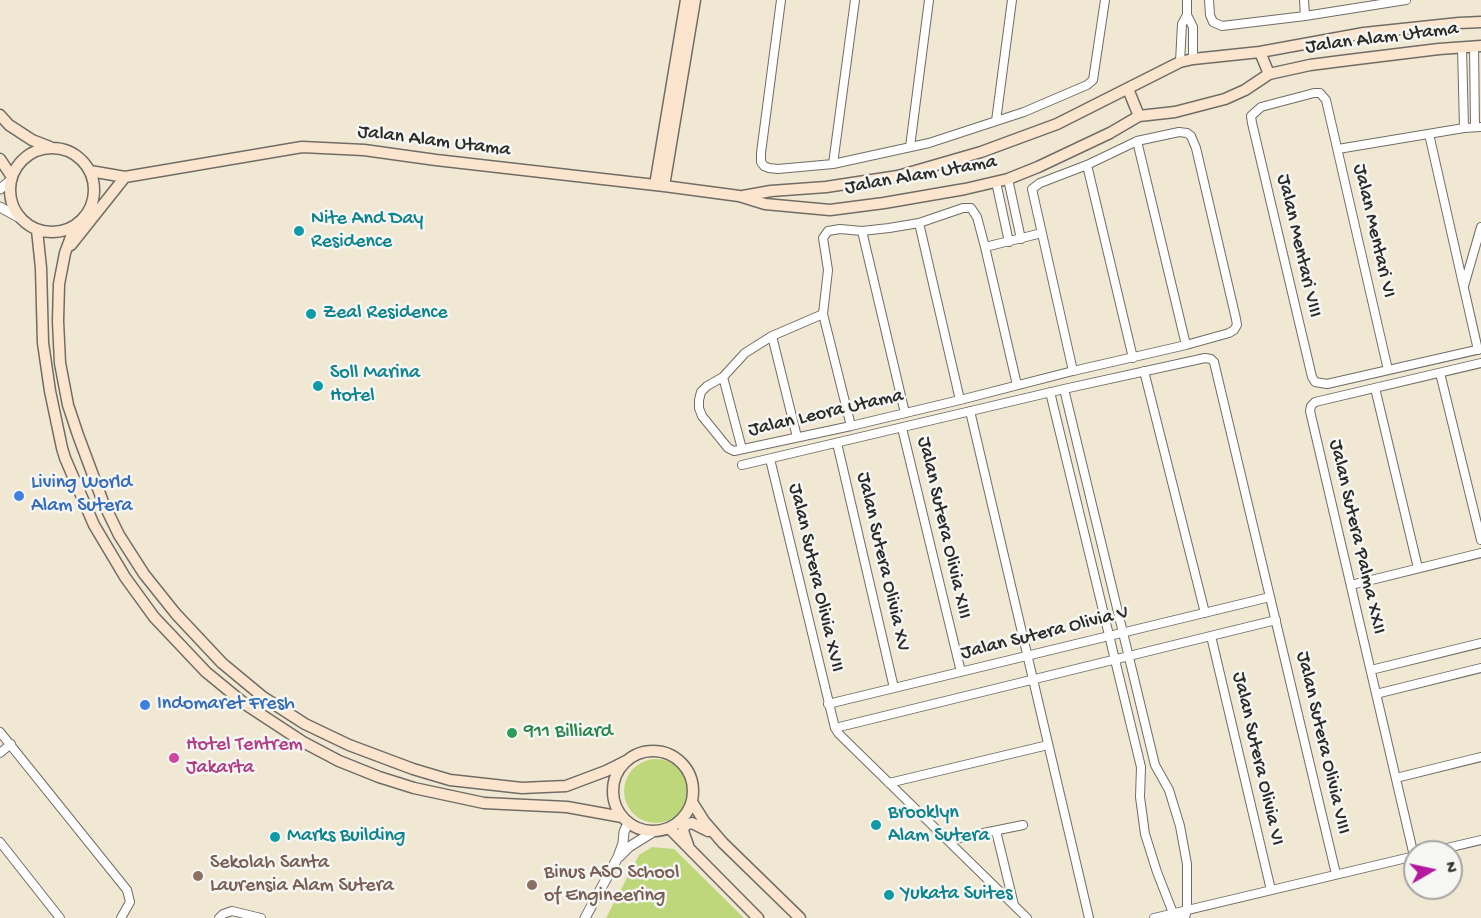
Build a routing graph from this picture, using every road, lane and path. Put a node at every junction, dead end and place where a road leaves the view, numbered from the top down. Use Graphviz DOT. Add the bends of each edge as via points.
graph roads {
  1 [pos="686,0"];
  2 [pos="695,0"];
  3 [pos="781,0"];
  4 [pos="855,0"];
  5 [pos="929,0"];
  6 [pos="1012,0"];
  7 [pos="1106,0"];
  8 [pos="1187,0"];
  9 [pos="1209,0"];
  10 [pos="1304,0"];
  11 [pos="1406,0"];
  12 [pos="1391,1"];
  13 [pos="1187,15"];
  14 [pos="1305,16"];
  15 [pos="1481,22"];
  16 [pos="1478,46"];
  17 [pos="1462,47"];
  18 [pos="1260,52"];
  19 [pos="1193,59"];
  20 [pos="1180,62"];
  21 [pos="1269,74"];
  22 [pos="1128,89"];
  23 [pos="0,116"];
  24 [pos="1139,117"];
  25 [pos="996,121"];
  26 [pos="1252,123"];
  27 [pos="1478,127"];
  28 [pos="1464,128"];
  29 [pos="1429,134"];
  30 [pos="1137,141"];
  31 [pos="50,147"];
  32 [pos="910,147"];
  33 [pos="1338,149"];
  34 [pos="0,159"];
  35 [pos="833,164"];
  36 [pos="1087,165"];
  37 [pos="90,171"];
  38 [pos="124,177"];
  39 [pos="12,178"];
  40 [pos="1008,179"];
  41 [pos="996,182"];
  42 [pos="660,185"];
  43 [pos="0,189"];
  44 [pos="740,196"];
  45 [pos="0,207"];
  46 [pos="20,218"];
  47 [pos="919,223"];
  48 [pos="75,226"];
  49 [pos="1481,227"];
  50 [pos="37,230"];
  51 [pos="862,231"];
  52 [pos="1042,233"];
  53 [pos="1021,239"];
  54 [pos="1008,242"];
  55 [pos="985,248"];
  56 [pos="65,253"];
  57 [pos="1464,287"];
  58 [pos="824,314"];
  59 [pos="772,336"];
  60 [pos="1186,345"];
  61 [pos="1479,349"];
  62 [pos="1133,358"];
  63 [pos="1481,363"];
  64 [pos="1388,370"];
  65 [pos="1074,371"];
  66 [pos="1144,371"];
  67 [pos="1440,373"];
  68 [pos="723,377"];
  69 [pos="1017,385"];
  70 [pos="1374,388"];
  71 [pos="1064,389"];
  72 [pos="1050,392"];
  73 [pos="960,400"];
  74 [pos="970,411"];
  75 [pos="905,413"];
  76 [pos="851,426"];
  77 [pos="902,428"];
  78 [pos="797,437"];
  79 [pos="837,443"];
  80 [pos="742,449"];
  81 [pos="770,459"];
  82 [pos="742,465"];
  83 [pos="1481,540"];
  84 [pos="1481,553"];
  85 [pos="1418,568"];
  86 [pos="1351,585"];
  87 [pos="1270,597"];
  88 [pos="1205,613"];
  89 [pos="1276,620"];
  90 [pos="1123,632"];
  91 [pos="1109,636"];
  92 [pos="1211,636"];
  93 [pos="1481,644"];
  94 [pos="1129,655"];
  95 [pos="1027,656"];
  96 [pos="1115,659"];
  97 [pos="1481,668"];
  98 [pos="1371,670"];
  99 [pos="961,672"];
  100 [pos="1033,679"];
  101 [pos="894,688"];
  102 [pos="1376,694"];
  103 [pos="828,704"];
  104 [pos="835,728"];
  105 [pos="0,732"];
  106 [pos="11,744"];
  107 [pos="1048,745"];
  108 [pos="0,753"];
  109 [pos="1481,757"];
  110 [pos="626,761"];
  111 [pos="1155,765"];
  112 [pos="1141,767"];
  113 [pos="1396,778"];
  114 [pos="889,783"];
  115 [pos="692,802"];
  116 [pos="625,820"];
  117 [pos="1023,825"];
  118 [pos="669,828"];
  119 [pos="996,831"];
  120 [pos="653,832"];
  121 [pos="714,832"];
  122 [pos="949,840"];
  123 [pos="1411,840"];
  124 [pos="1481,840"];
  125 [pos="0,842"];
  126 [pos="1463,844"];
  127 [pos="690,848"];
  128 [pos="618,857"];
  129 [pos="1403,859"];
  130 [pos="1336,874"];
  131 [pos="1270,890"];
  132 [pos="1015,907"];
  133 [pos="1187,909"];
  134 [pos="1176,916"];
  135 [pos="60,918"];
  136 [pos="121,918"];
  137 [pos="219,918"];
  138 [pos="261,918"];
  139 [pos="585,918"];
  140 [pos="758,918"];
  141 [pos="800,918"];
  142 [pos="1027,918"];
  143 [pos="1089,918"];
  144 [pos="1154,918"];
  145 [pos="1185,918"];
  1 -- 42 [label="main road"];
  2 -- 42 [label="main road"];
  3 -- 35 [label="street" via="761,162 778,169"];
  4 -- 35 [label="street"];
  5 -- 32 [label="street"];
  6 -- 25 [label="street"];
  7 -- 25 [label="street" via="1093,80"];
  8 -- 13 [label="street"];
  9 -- 14 [label="street" via="1213,22 1222,26"];
  10 -- 14 [label="street"];
  11 -- 12 [label="street"];
  12 -- 14 [label="street"];
  13 -- 19 [label="street" via="1193,27"];
  13 -- 20 [label="street" via="1182,24"];
  15 -- 18 [label="main road, Jalan Alam Utama" via="1364,33"];
  16 -- 17 [label="main road, Jalan Alam Utama"];
  16 -- 27 [label="street"];
  17 -- 21 [label="main road, Jalan Alam Utama" via="1310,65"];
  17 -- 28 [label="street"];
  18 -- 19 [label="main road, Jalan Alam Utama"];
  18 -- 21 [label="main road"];
  19 -- 20 [label="main road, Jalan Alam Utama"];
  20 -- 22 [label="main road, Jalan Alam Utama"];
  21 -- 24 [label="main road, Jalan Alam Utama" via="1225,99"];
  22 -- 24 [label="main road"];
  22 -- 44 [label="main road, Jalan Alam Utama" via="1057,124 909,173"];
  23 -- 31 [label="main road" via="32,140"];
  24 -- 40 [label="main road, Jalan Alam Utama"];
  25 -- 32 [label="street"];
  26 -- 33 [label="street, Jalan Mentari VI" via="1251,116 1261,107 1320,93 1326,100"];
  26 -- 64 [label="street, Jalan Mentari VIII" via="1312,377 1315,382 1327,384"];
  27 -- 28 [label="street"];
  28 -- 29 [label="street"];
  29 -- 33 [label="street"];
  29 -- 57 [label="street"];
  30 -- 36 [label="street, Jalan Leora Utama"];
  30 -- 60 [label="street"];
  30 -- 60 [label="street, Jalan Leora Utama" via="1187,132 1196,148 1237,325 1229,333"];
  31 -- 37 [label="main road" via="74,153"];
  31 -- 39 [label="main road" via="26,156"];
  32 -- 35 [label="street"];
  33 -- 64 [label="street, Jalan Mentari VI"];
  34 -- 39 [label="main road"];
  36 -- 52 [label="street, Jalan Leora Utama" via="1032,189"];
  36 -- 62 [label="street"];
  37 -- 38 [label="main road, Jalan Alam Utama"];
  37 -- 48 [label="main road" via="94,183 91,208"];
  38 -- 42 [label="main road, Jalan Alam Utama" via="302,147 364,150"];
  38 -- 56 [label="main road"];
  39 -- 43 [label="street"];
  39 -- 46 [label="main road" via="10,193"];
  40 -- 41 [label="main road, Jalan Alam Utama"];
  40 -- 53 [label="street"];
  41 -- 44 [label="main road, Jalan Alam Utama" via="824,210 765,204"];
  41 -- 54 [label="street"];
  42 -- 44 [label="main road, Jalan Alam Utama"];
  45 -- 46 [label="street"];
  46 -- 50 [label="main road"];
  47 -- 51 [label="street"];
  47 -- 55 [label="street" via="971,208"];
  47 -- 73 [label="street"];
  48 -- 50 [label="main road" via="50,233"];
  48 -- 56 [label="main road"];
  49 -- 57 [label="street"];
  50 -- 116 [label="main road" via="43,343 62,448 94,525 125,577 154,617 206,672 245,704 303,742 379,777 484,803 567,807"];
  51 -- 58 [label="street" via="828,231 823,238 828,270"];
  51 -- 75 [label="street"];
  52 -- 53 [label="street"];
  52 -- 65 [label="street, Jalan Leora Utama"];
  53 -- 54 [label="street"];
  54 -- 55 [label="street"];
  55 -- 69 [label="street"];
  56 -- 110 [label="main road" via="58,284 60,363 68,405 103,502 144,574 222,663 263,697 305,724 349,745 450,780 522,788 566,786"];
  57 -- 61 [label="street"];
  58 -- 59 [label="street, Jalan Leora Utama"];
  58 -- 76 [label="street"];
  59 -- 68 [label="street, Jalan Leora Utama" via="745,353"];
  59 -- 78 [label="street"];
  60 -- 62 [label="street, Jalan Leora Utama"];
  61 -- 64 [label="street"];
  62 -- 65 [label="street, Jalan Leora Utama"];
  63 -- 67 [label="street"];
  65 -- 69 [label="street, Jalan Leora Utama"];
  66 -- 71 [label="street"];
  66 -- 87 [label="street, Jalan Sutera Olivia VIII" via="1205,358 1214,362"];
  66 -- 88 [label="street"];
  67 -- 70 [label="street"];
  67 -- 83 [label="street"];
  68 -- 80 [label="street"];
  68 -- 80 [label="street, Jalan Leora Utama" via="701,392 699,408 728,448"];
  69 -- 73 [label="street, Jalan Leora Utama"];
  70 -- 85 [label="street"];
  70 -- 86 [label="street, Jalan Sutera Palma XXII" via="1315,402 1310,411"];
  71 -- 72 [label="street"];
  71 -- 90 [label="street"];
  72 -- 74 [label="street"];
  72 -- 91 [label="street"];
  73 -- 75 [label="street, Jalan Leora Utama"];
  74 -- 77 [label="street"];
  74 -- 95 [label="street"];
  75 -- 76 [label="street, Jalan Leora Utama"];
  76 -- 78 [label="street, Jalan Leora Utama"];
  77 -- 79 [label="street"];
  77 -- 99 [label="street, Jalan Sutera Olivia XIII"];
  78 -- 80 [label="street, Jalan Leora Utama"];
  79 -- 81 [label="street"];
  79 -- 101 [label="street, Jalan Sutera Olivia XV"];
  81 -- 82 [label="street"];
  81 -- 103 [label="street, Jalan Sutera Olivia XVII"];
  84 -- 85 [label="street"];
  85 -- 86 [label="street"];
  86 -- 98 [label="street, Jalan Sutera Palma XXII"];
  87 -- 88 [label="street, Jalan Sutera Olivia V"];
  87 -- 89 [label="street, Jalan Sutera Olivia VIII"];
  88 -- 90 [label="street, Jalan Sutera Olivia V"];
  89 -- 92 [label="street, Jalan Sutera Olivia V"];
  89 -- 130 [label="street, Jalan Sutera Olivia VIII"];
  90 -- 91 [label="street, Jalan Sutera Olivia V"];
  90 -- 94 [label="street"];
  91 -- 95 [label="street, Jalan Sutera Olivia V"];
  91 -- 96 [label="street"];
  92 -- 94 [label="street, Jalan Sutera Olivia V"];
  92 -- 131 [label="street, Jalan Sutera Olivia VI"];
  93 -- 98 [label="street"];
  94 -- 96 [label="street, Jalan Sutera Olivia V"];
  94 -- 111 [label="street"];
  95 -- 99 [label="street, Jalan Sutera Olivia V"];
  95 -- 100 [label="street"];
  96 -- 100 [label="street, Jalan Sutera Olivia V"];
  96 -- 112 [label="street"];
  97 -- 102 [label="street"];
  98 -- 102 [label="street, Jalan Sutera Palma XXII"];
  99 -- 101 [label="street, Jalan Sutera Olivia V"];
  100 -- 104 [label="street, Jalan Sutera Olivia V"];
  100 -- 107 [label="street"];
  101 -- 103 [label="street, Jalan Sutera Olivia V"];
  102 -- 113 [label="street, Jalan Sutera Palma XXII"];
  103 -- 104 [label="street, Jalan Sutera Olivia XVII"];
  104 -- 114 [label="street"];
  105 -- 106 [label="street"];
  106 -- 108 [label="street"];
  106 -- 136 [label="street" via="127,890 130,902"];
  107 -- 114 [label="street"];
  107 -- 143 [label="street"];
  109 -- 113 [label="street"];
  110 -- 115 [label="main road" via="653,750 668,753 689,773"];
  110 -- 116 [label="main road" via="618,770 613,794"];
  111 -- 112 [label="street"];
  111 -- 133 [label="street" via="1169,790 1180,826 1187,864"];
  112 -- 134 [label="street" via="1145,834"];
  113 -- 123 [label="street, Jalan Sutera Palma XXII"];
  114 -- 122 [label="street"];
  115 -- 118 [label="main road" via="683,818"];
  115 -- 121 [label="main road"];
  116 -- 120 [label="main road" via="640,830"];
  116 -- 128 [label="street"];
  117 -- 119 [label="street"];
  118 -- 120 [label="main road"];
  118 -- 127 [label="main road"];
  119 -- 122 [label="street"];
  119 -- 132 [label="street"];
  120 -- 128 [label="street"];
  121 -- 127 [label="main road" via="692,823 685,825 683,831"];
  121 -- 141 [label="main road"];
  122 -- 132 [label="street"];
  124 -- 126 [label="street"];
  125 -- 135 [label="street"];
  127 -- 140 [label="main road"];
  128 -- 139 [label="street"];
  129 -- 130 [label="street"];
  130 -- 131 [label="street"];
  131 -- 133 [label="street"];
  132 -- 142 [label="street"];
  133 -- 134 [label="street"];
  133 -- 145 [label="street"];
  134 -- 144 [label="street"];
  137 -- 138 [label="street" via="232,911"];
}
